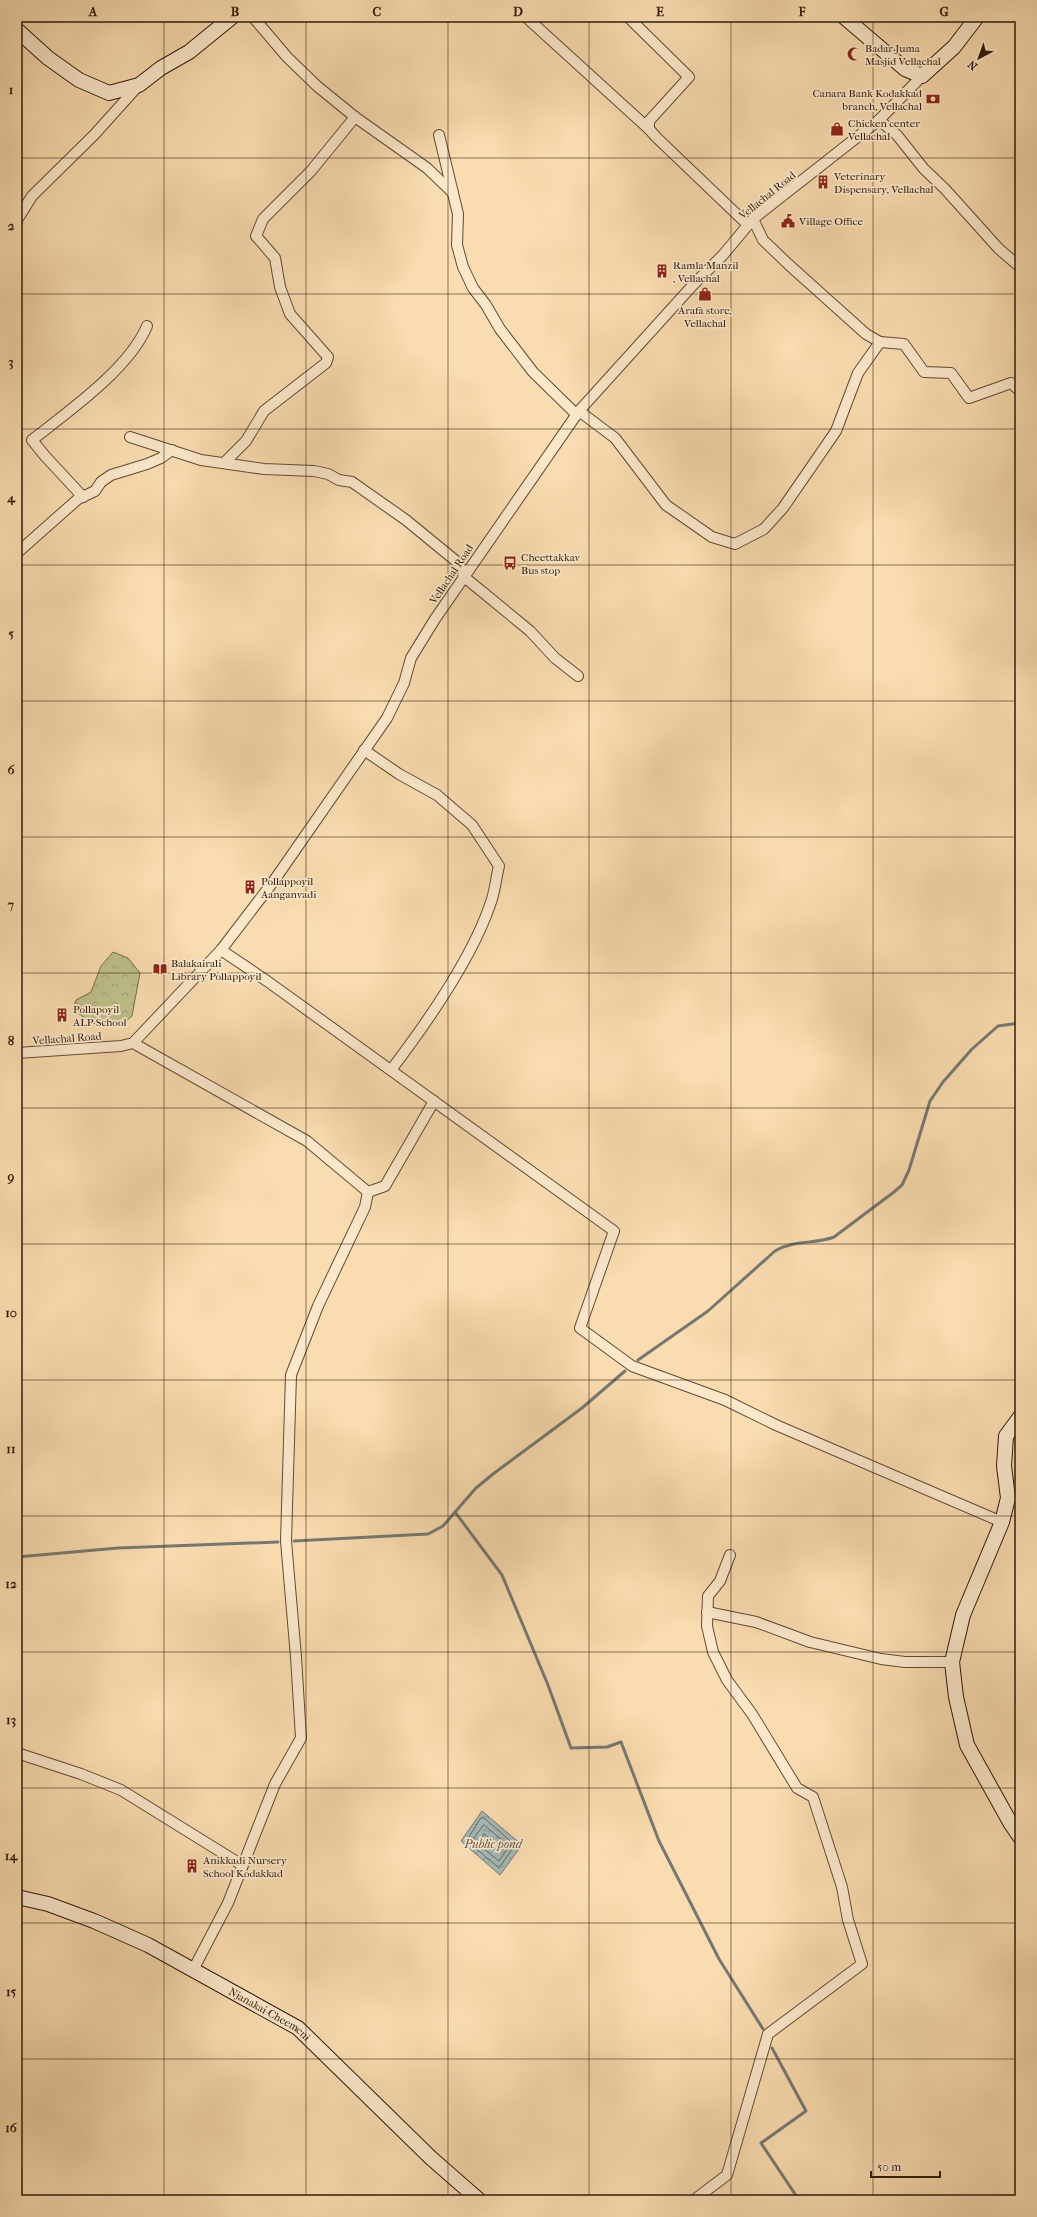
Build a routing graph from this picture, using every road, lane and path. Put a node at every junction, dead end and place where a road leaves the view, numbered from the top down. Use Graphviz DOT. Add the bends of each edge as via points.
graph roads {
  1 [pos="232,17"];
  2 [pos="253,17"];
  3 [pos="526,17"];
  4 [pos="628,17"];
  5 [pos="844,17"];
  6 [pos="977,17"];
  7 [pos="17,30"];
  8 [pos="922,76"];
  9 [pos="139,85"];
  10 [pos="355,118"];
  11 [pos="879,120"];
  12 [pos="649,129"];
  13 [pos="439,135"];
  14 [pos="453,192"];
  15 [pos="17,220"];
  16 [pos="750,222"];
  17 [pos="1020,267"];
  18 [pos="147,326"];
  19 [pos="880,342"];
  20 [pos="1020,390"];
  21 [pos="578,413"];
  22 [pos="130,437"];
  23 [pos="172,450"];
  24 [pos="224,463"];
  25 [pos="83,497"];
  26 [pos="17,553"];
  27 [pos="464,574"];
  28 [pos="578,676"];
  29 [pos="364,750"];
  30 [pos="221,950"];
  31 [pos="133,1043"];
  32 [pos="17,1053"];
  33 [pos="391,1070"];
  34 [pos="434,1101"];
  35 [pos="368,1192"];
  36 [pos="1020,1417"];
  37 [pos="1002,1522"];
  38 [pos="730,1555"];
  39 [pos="708,1612"];
  40 [pos="952,1662"];
  41 [pos="17,1753"];
  42 [pos="1020,1837"];
  43 [pos="242,1865"];
  44 [pos="17,1897"];
  45 [pos="193,1970"];
  46 [pos="479,2200"];
  47 [pos="694,2200"];
  1 -- 9 [label="main road" via="189,52 161,68"];
  2 -- 10 [label="street" via="287,57"];
  3 -- 12 [label="street"];
  4 -- 12 [label="street" via="689,77 648,121"];
  5 -- 8 [label="main road" via="905,69"];
  6 -- 8 [label="main road" via="954,46"];
  7 -- 9 [label="main road" via="48,58 79,80 109,93"];
  8 -- 11 [label="street, Vellachal Road"];
  9 -- 15 [label="street" via="94,135 32,196"];
  10 -- 14 [label="street" via="428,168"];
  10 -- 24 [label="street" via="311,171 263,219 256,236 275,258 280,287 290,314 328,357 326,363 264,411 246,441"];
  11 -- 16 [label="street, Vellachal Road"];
  11 -- 17 [label="street" via="897,135 924,169 999,249"];
  12 -- 16 [label="street"];
  13 -- 14 [label="street"];
  14 -- 21 [label="street" via="458,214 457,245 462,267 473,288 533,372"];
  16 -- 19 [label="street" via="763,240 788,264 866,334"];
  16 -- 21 [label="street, Vellachal Road" via="723,255 688,290"];
  18 -- 25 [label="street" via="110,376 32,440"];
  19 -- 20 [label="street" via="904,344 924,372 951,373 969,398 1011,383"];
  19 -- 21 [label="street" via="858,373 836,430 783,508 764,529 735,544 712,537 666,505 615,438"];
  21 -- 27 [label="street, Vellachal Road"];
  22 -- 23 [label="street"];
  23 -- 24 [label="street" via="201,460"];
  23 -- 25 [label="street" via="147,464 111,475 101,482 95,491"];
  24 -- 27 [label="street" via="264,469 314,471 352,482 406,520 456,561"];
  25 -- 26 [label="street"];
  27 -- 28 [label="street"];
  27 -- 29 [label="street, Vellachal Road" via="411,658 404,683 387,718"];
  29 -- 30 [label="street, Vellachal Road" via="273,882"];
  29 -- 33 [label="street" via="399,774 437,795 472,825 499,866 491,902 474,944 410,1046"];
  30 -- 31 [label="street, Vellachal Road"];
  30 -- 33 [label="street"];
  31 -- 32 [label="street, Vellachal Road"];
  31 -- 35 [label="street" via="307,1141"];
  33 -- 34 [label="street"];
  34 -- 35 [label="street" via="385,1186"];
  34 -- 37 [label="street" via="614,1231 580,1328 632,1366 725,1400 776,1425"];
  35 -- 43 [label="street" via="365,1207 318,1306 291,1375 286,1541 301,1738 275,1784"];
  36 -- 37 [label="main road" via="1006,1436 1004,1466 1008,1498"];
  37 -- 40 [label="main road" via="963,1615"];
  38 -- 39 [label="street" via="720,1581 708,1596"];
  39 -- 40 [label="street" via="756,1622 810,1642 881,1660"];
  39 -- 47 [label="street" via="708,1626 714,1652 727,1680 752,1714 797,1788 813,1797 842,1887 848,1920 862,1964 768,2034 727,2176"];
  40 -- 42 [label="main road" via="956,1697 967,1745"];
  41 -- 43 [label="street" via="121,1790"];
  43 -- 45 [label="street" via="214,1933"];
  44 -- 45 [label="main road, Njanakai-Cheemeni" via="48,1904 94,1921 148,1945"];
  45 -- 46 [label="main road, Njanakai-Cheemeni" via="298,2028 431,2158"];
}
